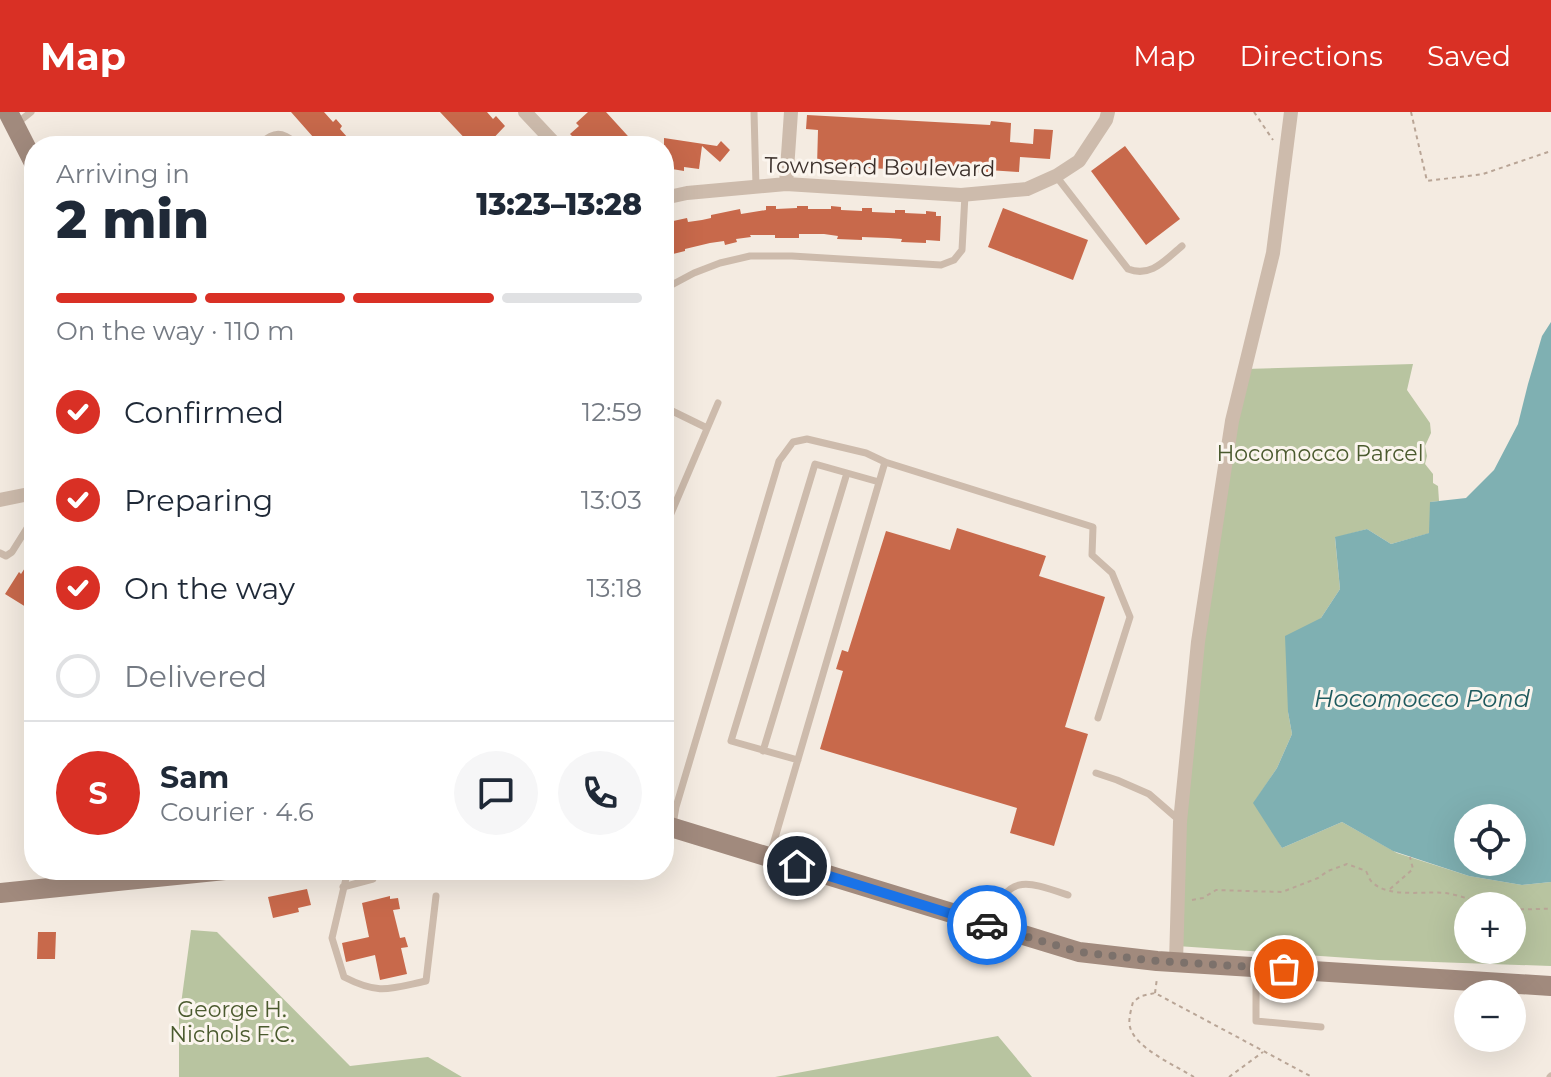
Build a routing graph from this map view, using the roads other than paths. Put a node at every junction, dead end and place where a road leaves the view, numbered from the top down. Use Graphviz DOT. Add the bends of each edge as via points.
graph roads {
  1 [pos="31,112"];
  2 [pos="525,112"];
  3 [pos="754,112"];
  4 [pos="791,112"];
  5 [pos="1108,112"];
  6 [pos="1291,112"];
  7 [pos="11,119"];
  8 [pos="548,136"];
  9 [pos="24,144"];
  10 [pos="1056,176"];
  11 [pos="786,184"];
  12 [pos="756,187"];
  13 [pos="965,195"];
  14 [pos="674,196"];
  15 [pos="1182,246"];
  16 [pos="674,284"];
  17 [pos="718,403"];
  18 [pos="674,412"];
  19 [pos="707,428"];
  20 [pos="885,462"];
  21 [pos="847,473"];
  22 [pos="879,482"];
  23 [pos="24,495"];
  24 [pos="0,500"];
  25 [pos="674,506"];
  26 [pos="24,533"];
  27 [pos="0,553"];
  28 [pos="1098,718"];
  29 [pos="763,751"];
  30 [pos="798,760"];
  31 [pos="1096,773"];
  32 [pos="674,812"];
  33 [pos="1180,822"];
  34 [pos="674,828"];
  35 [pos="770,857"];
  36 [pos="127,880"];
  37 [pos="345,880"];
  38 [pos="369,880"];
  39 [pos="343,887"];
  40 [pos="0,893"];
  41 [pos="1068,895"];
  42 [pos="436,896"];
  43 [pos="989,926"];
  44 [pos="1176,962"];
  45 [pos="1256,968"];
  46 [pos="1551,986"];
  47 [pos="1321,1027"];
  1 -- 7 [label="lane"];
  2 -- 8 [label="street"];
  3 -- 12 [label="lane"];
  4 -- 11 [label="street"];
  5 -- 10 [label="street, Townsend Boulevard" via="1079,161"];
  6 -- 33 [label="street" via="1273,253 1232,421 1198,642"];
  7 -- 9 [label="street"];
  10 -- 13 [label="street, Townsend Boulevard" via="1027,189"];
  10 -- 15 [label="lane" via="1128,269 1151,271"];
  11 -- 12 [label="street, Townsend Boulevard"];
  11 -- 13 [label="street, Townsend Boulevard"];
  12 -- 14 [label="street, Townsend Boulevard"];
  13 -- 16 [label="lane" via="962,250 941,265 750,256"];
  17 -- 19 [label="lane"];
  18 -- 19 [label="lane"];
  19 -- 25 [label="lane"];
  20 -- 22 [label="lane"];
  20 -- 28 [label="lane" via="1093,527 1092,555 1112,573 1130,617"];
  20 -- 32 [label="lane" via="807,439 793,442 779,461"];
  21 -- 22 [label="lane"];
  21 -- 29 [label="lane"];
  21 -- 29 [label="lane" via="815,464 731,741"];
  22 -- 30 [label="lane"];
  23 -- 24 [label="street"];
  26 -- 27 [label="lane" via="12,552"];
  29 -- 30 [label="lane"];
  30 -- 35 [label="lane"];
  31 -- 33 [label="lane" via="1149,794"];
  33 -- 44 [label="street"];
  34 -- 35 [label="street"];
  35 -- 43 [label="street"];
  36 -- 40 [label="street"];
  37 -- 39 [label="lane"];
  38 -- 39 [label="lane"];
  39 -- 42 [label="lane" via="332,938 344,977 385,990 426,981"];
  41 -- 43 [label="lane" via="1028,883 1015,886 998,902"];
  43 -- 44 [label="street" via="1079,952"];
  44 -- 45 [label="street"];
  45 -- 46 [label="street"];
  45 -- 47 [label="lane" via="1256,1021"];
}
